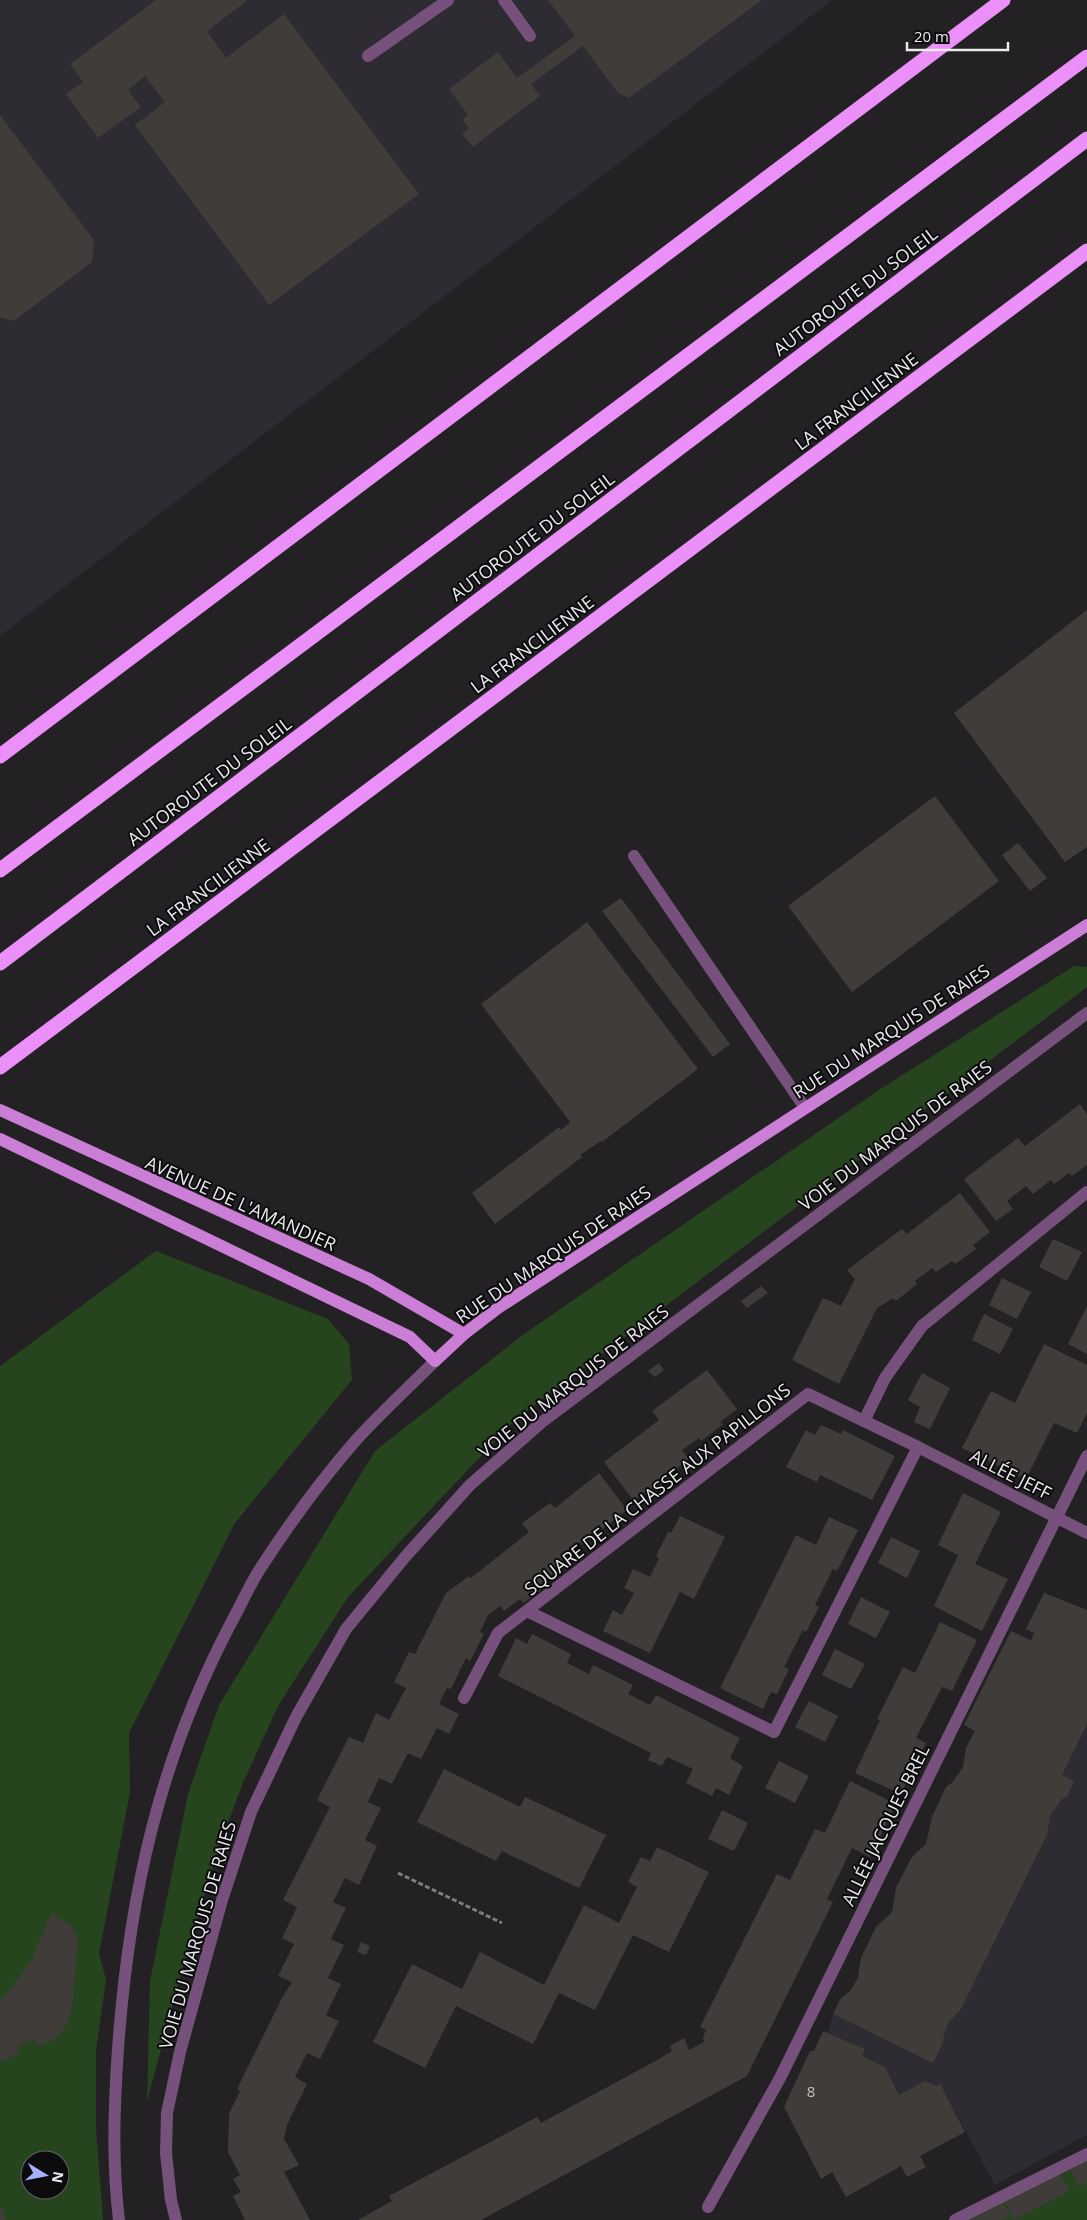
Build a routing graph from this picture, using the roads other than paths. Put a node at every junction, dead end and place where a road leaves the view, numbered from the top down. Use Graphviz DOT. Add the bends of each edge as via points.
graph roads {
  1 [pos="448,0"];
  2 [pos="504,0"];
  3 [pos="1003,0"];
  4 [pos="530,36"];
  5 [pos="368,56"];
  6 [pos="1087,57"];
  7 [pos="1087,139"];
  8 [pos="1087,251"];
  9 [pos="0,756"];
  10 [pos="634,856"];
  11 [pos="0,870"];
  12 [pos="1087,925"];
  13 [pos="0,963"];
  14 [pos="1087,1013"];
  15 [pos="0,1067"];
  16 [pos="805,1108"];
  17 [pos="0,1110"];
  18 [pos="4,1141"];
  19 [pos="1087,1192"];
  20 [pos="464,1334"];
  21 [pos="435,1361"];
  22 [pos="864,1421"];
  23 [pos="918,1447"];
  24 [pos="1087,1456"];
  25 [pos="1056,1517"];
  26 [pos="1087,1533"];
  27 [pos="527,1611"];
  28 [pos="464,1698"];
  29 [pos="1087,2154"];
  30 [pos="708,2207"];
  31 [pos="119,2220"];
  32 [pos="176,2220"];
  33 [pos="955,2220"];
  1 -- 5 [label="street"];
  2 -- 4 [label="street"];
  3 -- 9 [label="highway"];
  6 -- 11 [label="highway"];
  7 -- 13 [label="highway, AUTOROUTE DU SOLEIL"];
  8 -- 15 [label="highway, LA FRANCILIENNE"];
  10 -- 16 [label="street"];
  12 -- 16 [label="main road, RUE DU MARQUIS DE RAIES"];
  14 -- 32 [label="street, VOIE DU MARQUIS DE RAIES" via="542,1422 470,1485 405,1557 346,1630 296,1717 251,1812 222,1900 180,2052 168,2113 166,2153"];
  16 -- 20 [label="main road, RUE DU MARQUIS DE RAIES" via="498,1308"];
  17 -- 20 [label="main road, AVENUE DE L'AMANDIER" via="369,1279"];
  18 -- 21 [label="main road" via="410,1337"];
  19 -- 22 [label="street" via="922,1326 885,1378"];
  20 -- 21 [label="main road, RUE DU MARQUIS DE RAIES"];
  21 -- 31 [label="street, RUE DU MARQUIS DE RAIES" via="358,1439 305,1504 259,1570 208,1667 175,1750 147,1843 122,1991 114,2108 115,2189"];
  22 -- 23 [label="street, SQUARE DE LA CHASSE AUX PAPILLONS"];
  22 -- 27 [label="street, SQUARE DE LA CHASSE AUX PAPILLONS" via="808,1394"];
  23 -- 25 [label="street, ALLÉE JEFF"];
  23 -- 27 [label="street, SQUARE DE LA CHASSE AUX PAPILLONS" via="774,1732"];
  24 -- 25 [label="street, ALLÉE JACQUES BREL"];
  25 -- 26 [label="street, ALLÉE JEFF"];
  25 -- 30 [label="street, ALLÉE JACQUES BREL" via="780,2078"];
  27 -- 28 [label="street, SQUARE DE LA CHASSE AUX PAPILLONS" via="498,1633"];
  29 -- 33 [label="street"];
}
